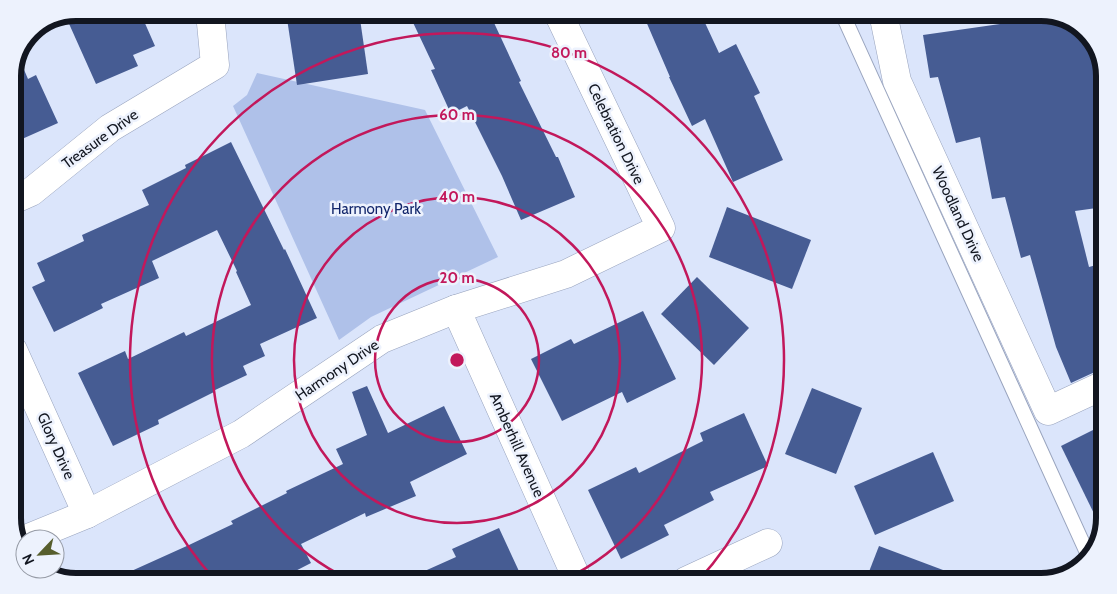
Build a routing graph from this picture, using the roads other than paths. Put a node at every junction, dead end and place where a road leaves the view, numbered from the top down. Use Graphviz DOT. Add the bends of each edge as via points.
graph roads {
  1 [pos="211,21"];
  2 [pos="562,21"];
  3 [pos="846,21"];
  4 [pos="885,21"];
  5 [pos="21,196"];
  6 [pos="661,228"];
  7 [pos="456,309"];
  8 [pos="21,368"];
  9 [pos="1096,389"];
  10 [pos="86,514"];
  11 [pos="50,529"];
  12 [pos="768,543"];
  13 [pos="1085,549"];
  14 [pos="574,573"];
  15 [pos="705,573"];
  1 -- 5 [label="street, Treasure Drive" via="214,65 110,128 31,192"];
  2 -- 6 [label="street, Celebration Drive"];
  3 -- 13 [label="lane"];
  4 -- 9 [label="street, Woodland Drive" via="897,81 1048,411"];
  6 -- 7 [label="street, Harmony Drive" via="566,274"];
  7 -- 10 [label="street, Harmony Drive" via="382,339 241,434"];
  7 -- 14 [label="street, Amberhill Avenue"];
  8 -- 10 [label="street, Glory Drive"];
  10 -- 11 [label="street, Harmony Drive"];
  12 -- 15 [label="street"];
}
